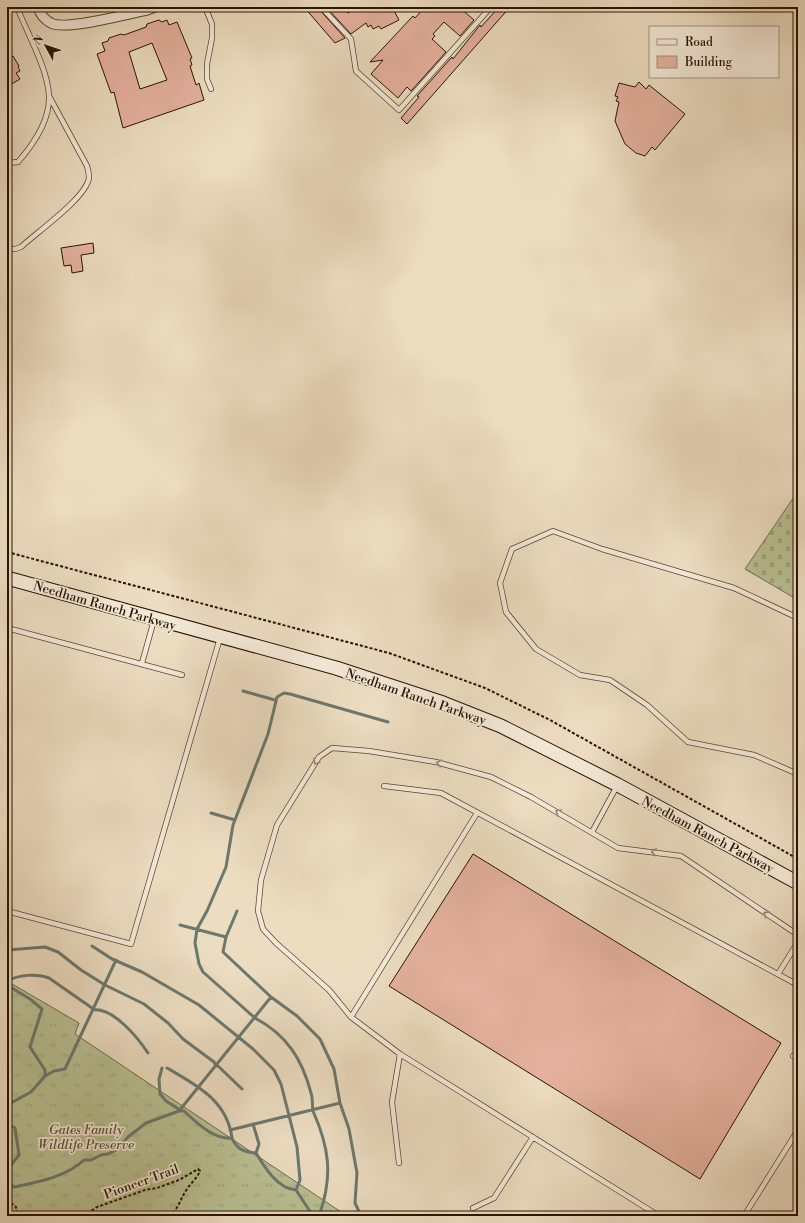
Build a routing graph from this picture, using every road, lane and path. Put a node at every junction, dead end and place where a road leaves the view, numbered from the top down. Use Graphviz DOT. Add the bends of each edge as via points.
graph roads {
  1 [pos="17,7"];
  2 [pos="38,7"];
  3 [pos="155,7"];
  4 [pos="205,7"];
  5 [pos="321,7"];
  6 [pos="491,7"];
  7 [pos="211,89"];
  8 [pos="49,96"];
  9 [pos="7,163"];
  10 [pos="7,250"];
  11 [pos="7,578"];
  12 [pos="798,618"];
  13 [pos="154,619"];
  14 [pos="7,628"];
  15 [pos="220,638"];
  16 [pos="142,663"];
  17 [pos="182,675"];
  18 [pos="798,774"];
  19 [pos="618,785"];
  20 [pos="384,786"];
  21 [pos="477,813"];
  22 [pos="592,832"];
  23 [pos="798,883"];
  24 [pos="7,911"];
  25 [pos="798,936"];
  26 [pos="798,942"];
  27 [pos="778,974"];
  28 [pos="798,985"];
  29 [pos="352,1017"];
  30 [pos="400,1054"];
  31 [pos="793,1056"];
  32 [pos="798,1060"];
  33 [pos="798,1130"];
  34 [pos="532,1137"];
  35 [pos="399,1163"];
  36 [pos="7,1200"];
  37 [pos="473,1208"];
  38 [pos="17,1216"];
  39 [pos="83,1216"];
  40 [pos="170,1216"];
  41 [pos="659,1216"];
  42 [pos="744,1216"];
  1 -- 8 [label="lane" via="43,69"];
  2 -- 3 [label="street" via="41,15 52,24 70,26"];
  4 -- 7 [label="lane" via="212,24 207,64 207,79"];
  5 -- 6 [label="lane" via="351,39 356,71 399,110"];
  8 -- 9 [label="lane" via="48,110 38,134 18,162"];
  8 -- 10 [label="lane" via="87,166 89,178 76,201 21,246"];
  11 -- 13 [label="street, Needham Ranch Parkway"];
  12 -- 18 [label="lane" via="734,588 602,549 552,531 512,549 500,583 506,612 536,649 580,675 610,680 647,705 688,742 754,755"];
  13 -- 15 [label="street, Needham Ranch Parkway"];
  13 -- 16 [label="lane"];
  14 -- 16 [label="lane"];
  15 -- 19 [label="street, Needham Ranch Parkway" via="336,668 443,703 501,726"];
  15 -- 24 [label="lane" via="131,944"];
  16 -- 17 [label="lane"];
  19 -- 22 [label="lane"];
  19 -- 23 [label="street, Needham Ranch Parkway"];
  20 -- 21 [label="lane" via="441,793"];
  21 -- 27 [label="lane"];
  21 -- 29 [label="lane"];
  25 -- 22 [label="lane, one-way" via="681,856 618,848"];
  22 -- 29 [label="lane, one-way" via="491,777 436,762 369,751 332,748 319,757 277,825 262,880 258,911 263,929 329,990"];
  26 -- 27 [label="lane"];
  27 -- 28 [label="lane"];
  29 -- 30 [label="lane"];
  30 -- 34 [label="lane"];
  30 -- 35 [label="lane" via="392,1102"];
  31 -- 32 [label="lane"];
  33 -- 42 [label="lane"];
  34 -- 37 [label="lane" via="494,1198"];
  34 -- 41 [label="lane"];
  36 -- 38 [label="path" via="16,1207"];
  39 -- 40 [label="path, Pioneer Trail" via="97,1207 179,1180 198,1169 198,1175"];
}
